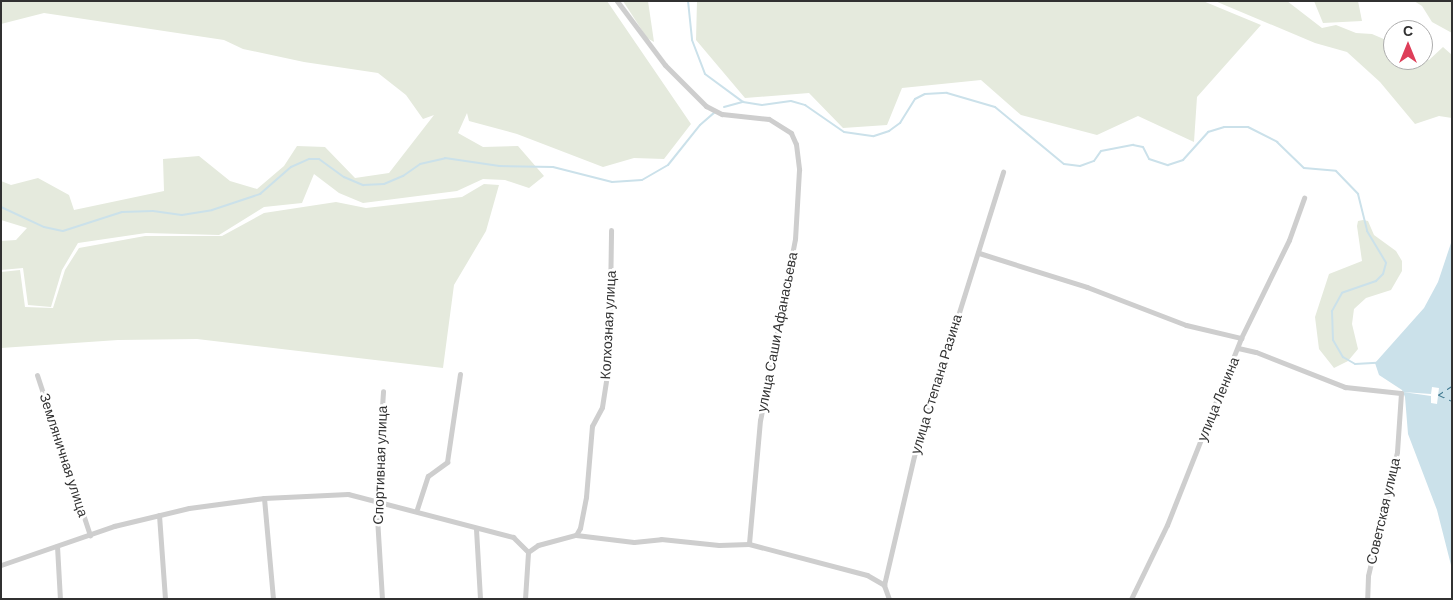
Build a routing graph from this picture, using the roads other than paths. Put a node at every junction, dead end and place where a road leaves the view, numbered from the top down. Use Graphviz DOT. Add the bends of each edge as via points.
graph roads {
  1 [pos="617,1"];
  2 [pos="1003,172"];
  3 [pos="1304,198"];
  4 [pos="611,230"];
  5 [pos="979,254"];
  6 [pos="1241,338"];
  7 [pos="1238,348"];
  8 [pos="460,374"];
  9 [pos="38,375"];
  10 [pos="383,391"];
  11 [pos="264,498"];
  12 [pos="376,500"];
  13 [pos="417,510"];
  14 [pos="159,516"];
  15 [pos="476,529"];
  16 [pos="90,534"];
  17 [pos="576,535"];
  18 [pos="748,544"];
  19 [pos="57,546"];
  20 [pos="528,552"];
  21 [pos="1,565"];
  22 [pos="884,585"];
  23 [pos="60,599"];
  24 [pos="165,599"];
  25 [pos="273,599"];
  26 [pos="382,599"];
  27 [pos="480,599"];
  28 [pos="526,599"];
  29 [pos="889,599"];
  30 [pos="1131,599"];
  31 [pos="1367,599"];
  1 -- 18 [label="street, улица Саши Афанасьева" via="665,65 706,106 722,114 756,117 781,124 790,133 798,158 794,239 760,420"];
  2 -- 5 [label="street, улица Степана Разина"];
  3 -- 6 [label="street, улица Ленина" via="1289,240"];
  4 -- 17 [label="street, Колхозная улица" via="609,362 602,407 592,426 586,497"];
  5 -- 6 [label="street" via="1087,287 1186,326"];
  5 -- 22 [label="street, улица Степана Разина" via="914,456"];
  6 -- 7 [label="street, улица Ленина"];
  7 -- 30 [label="street, улица Ленина" via="1166,525"];
  7 -- 31 [label="street, Советская улица" via="1345,387 1401,392 1397,452 1368,576"];
  8 -- 13 [label="street" via="447,462 428,476"];
  9 -- 16 [label="street, Земляничная улица"];
  10 -- 12 [label="street, Спортивная улица"];
  11 -- 12 [label="street" via="348,494"];
  11 -- 14 [label="street"];
  11 -- 25 [label="street"];
  12 -- 13 [label="street"];
  12 -- 26 [label="street, Спортивная улица"];
  13 -- 15 [label="street"];
  14 -- 16 [label="street"];
  14 -- 24 [label="street"];
  15 -- 20 [label="street" via="513,536"];
  15 -- 27 [label="street"];
  16 -- 19 [label="street"];
  17 -- 18 [label="street" via="634,542 661,539 719,545"];
  17 -- 20 [label="street" via="538,545"];
  18 -- 22 [label="street" via="867,575"];
  19 -- 21 [label="street"];
  19 -- 23 [label="street"];
  20 -- 28 [label="street"];
  22 -- 29 [label="street"];
}
